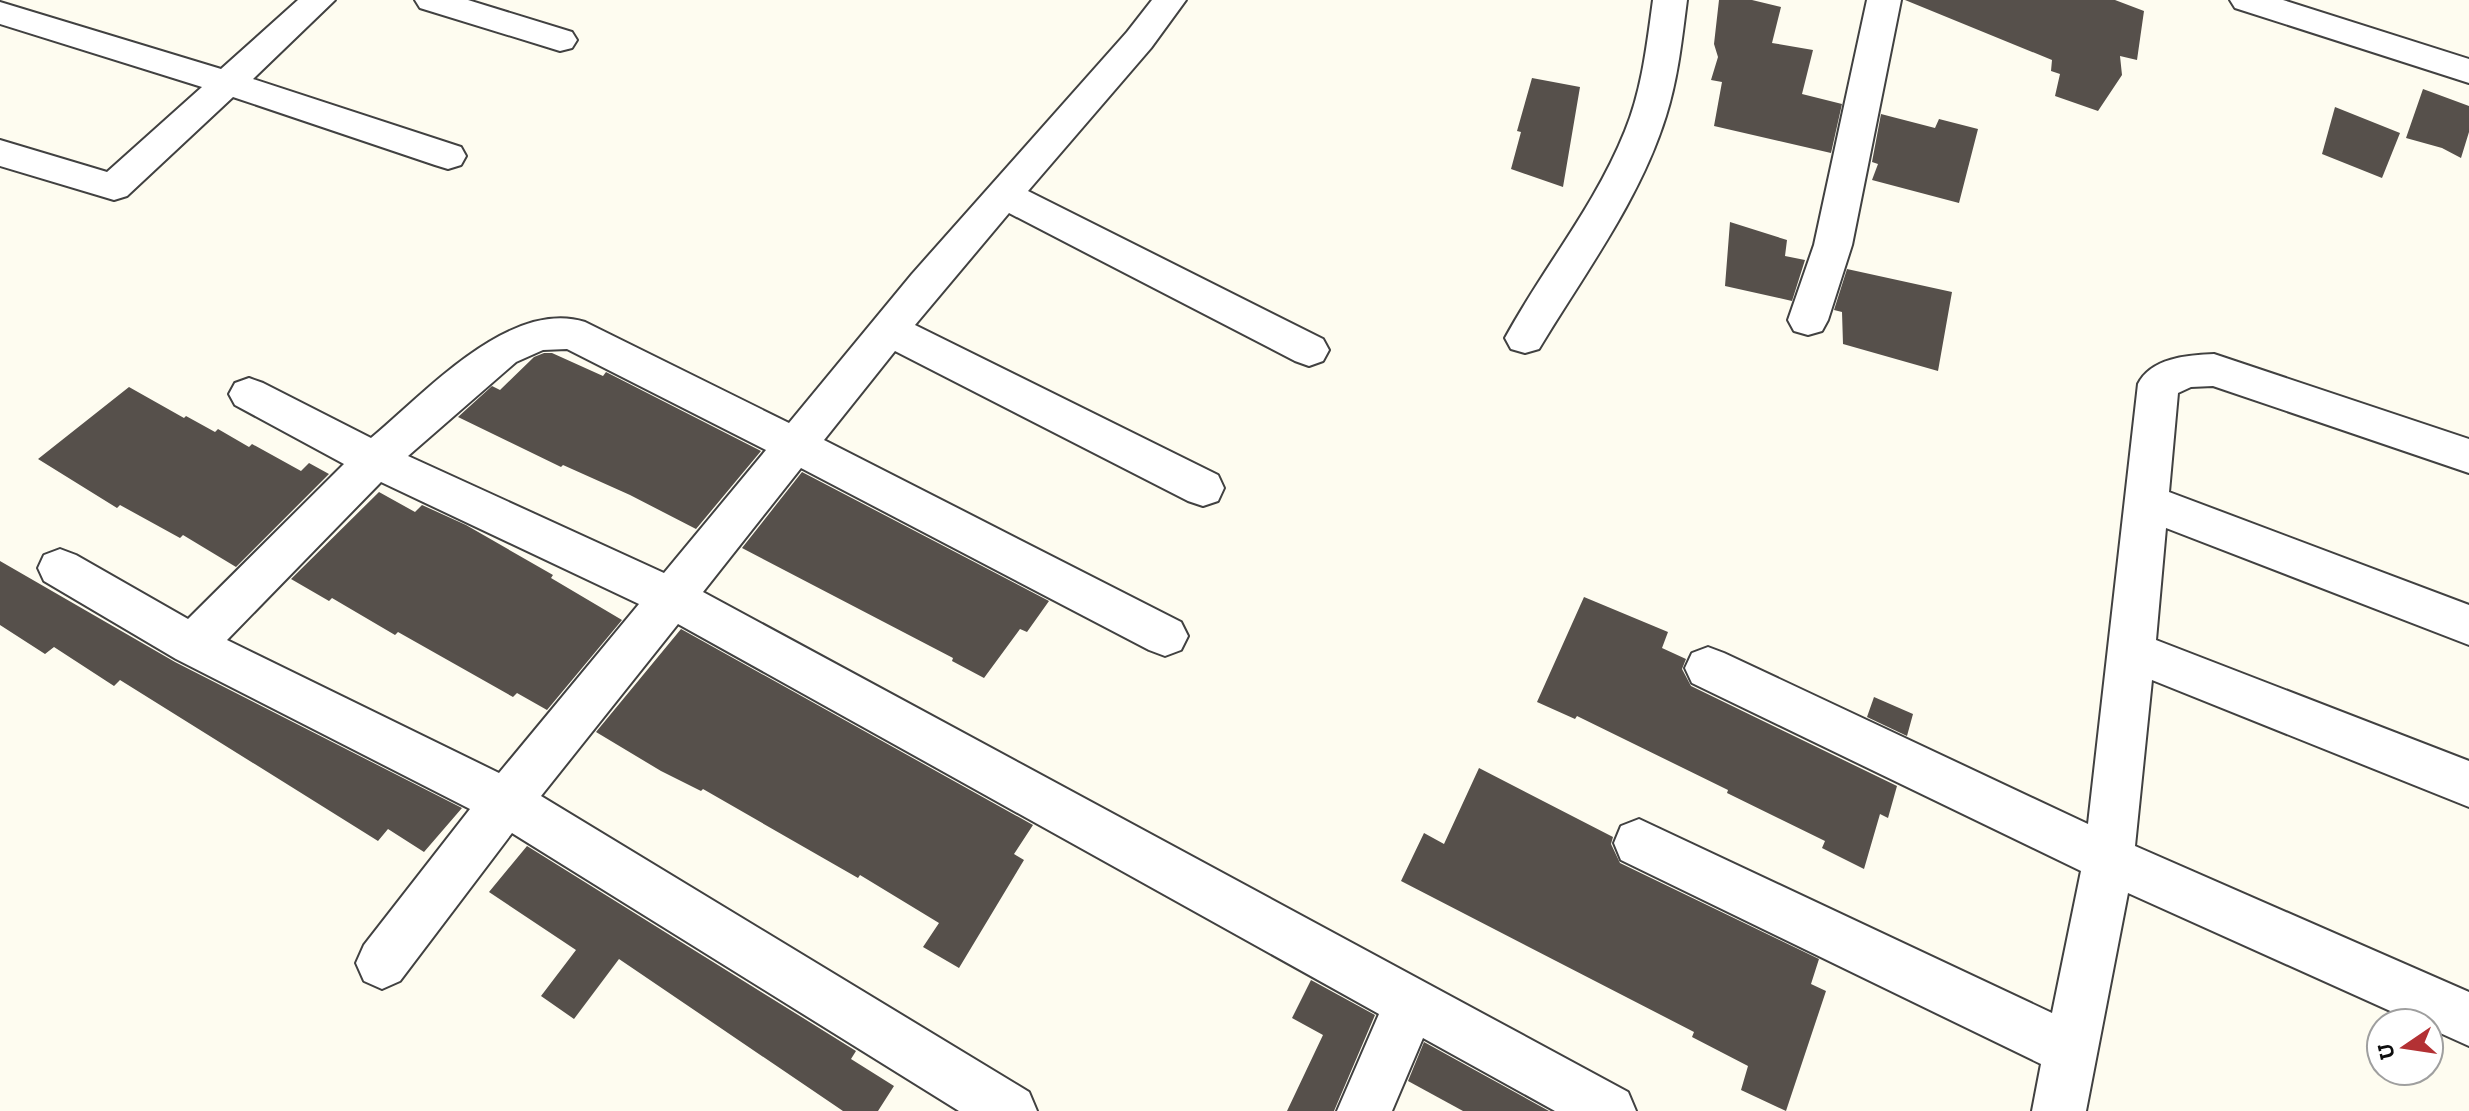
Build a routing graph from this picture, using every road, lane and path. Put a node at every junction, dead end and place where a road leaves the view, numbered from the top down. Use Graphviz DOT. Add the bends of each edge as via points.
graph roads {
  1 [pos="318,0"];
  2 [pos="432,0"];
  3 [pos="1169,0"];
  4 [pos="1670,0"];
  5 [pos="1884,0"];
  6 [pos="2247,0"];
  7 [pos="0,13"];
  8 [pos="560,40"];
  9 [pos="2469,71"];
  10 [pos="228,83"];
  11 [pos="0,153"];
  12 [pos="448,156"];
  13 [pos="1005,195"];
  14 [pos="1808,320"];
  15 [pos="889,330"];
  16 [pos="1525,338"];
  17 [pos="1309,350"];
  18 [pos="249,394"];
  19 [pos="797,446"];
  20 [pos="2469,456"];
  21 [pos="375,460"];
  22 [pos="1203,488"];
  23 [pos="2146,502"];
  24 [pos="60,568"];
  25 [pos="670,597"];
  26 [pos="2469,625"];
  27 [pos="1165,636"];
  28 [pos="192,645"];
  29 [pos="2132,651"];
  30 [pos="1708,668"];
  31 [pos="2469,784"];
  32 [pos="508,803"];
  33 [pos="1639,843"];
  34 [pos="2109,859"];
  35 [pos="382,963"];
  36 [pos="1411,1003"];
  37 [pos="2469,1019"];
  38 [pos="2071,1050"];
  39 [pos="1010,1111"];
  40 [pos="1364,1111"];
  41 [pos="1609,1111"];
  42 [pos="2059,1111"];
  1 -- 10 [label="street"];
  2 -- 8 [label="street"];
  3 -- 13 [label="street"];
  4 -- 16 [label="street" via="1656,89 1643,130 1623,174"];
  5 -- 14 [label="street" via="1833,245"];
  6 -- 9 [label="street"];
  7 -- 10 [label="street"];
  10 -- 11 [label="street" via="114,187"];
  10 -- 12 [label="street"];
  13 -- 15 [label="street"];
  13 -- 17 [label="street"];
  15 -- 19 [label="street"];
  15 -- 22 [label="street"];
  18 -- 21 [label="street"];
  19 -- 21 [label="street" via="571,333 539,335 502,351"];
  19 -- 25 [label="street"];
  19 -- 27 [label="street"];
  20 -- 23 [label="street" via="2214,370 2186,371 2158,384"];
  21 -- 25 [label="street"];
  21 -- 28 [label="street"];
  23 -- 26 [label="street"];
  23 -- 29 [label="street"];
  24 -- 28 [label="street"];
  25 -- 32 [label="street"];
  25 -- 36 [label="street"];
  28 -- 32 [label="street"];
  29 -- 31 [label="street"];
  29 -- 34 [label="street"];
  30 -- 34 [label="street"];
  32 -- 35 [label="street"];
  32 -- 39 [label="street"];
  33 -- 38 [label="street"];
  34 -- 37 [label="street"];
  34 -- 38 [label="street"];
  36 -- 40 [label="street"];
  36 -- 41 [label="street"];
  38 -- 42 [label="street"];
}
